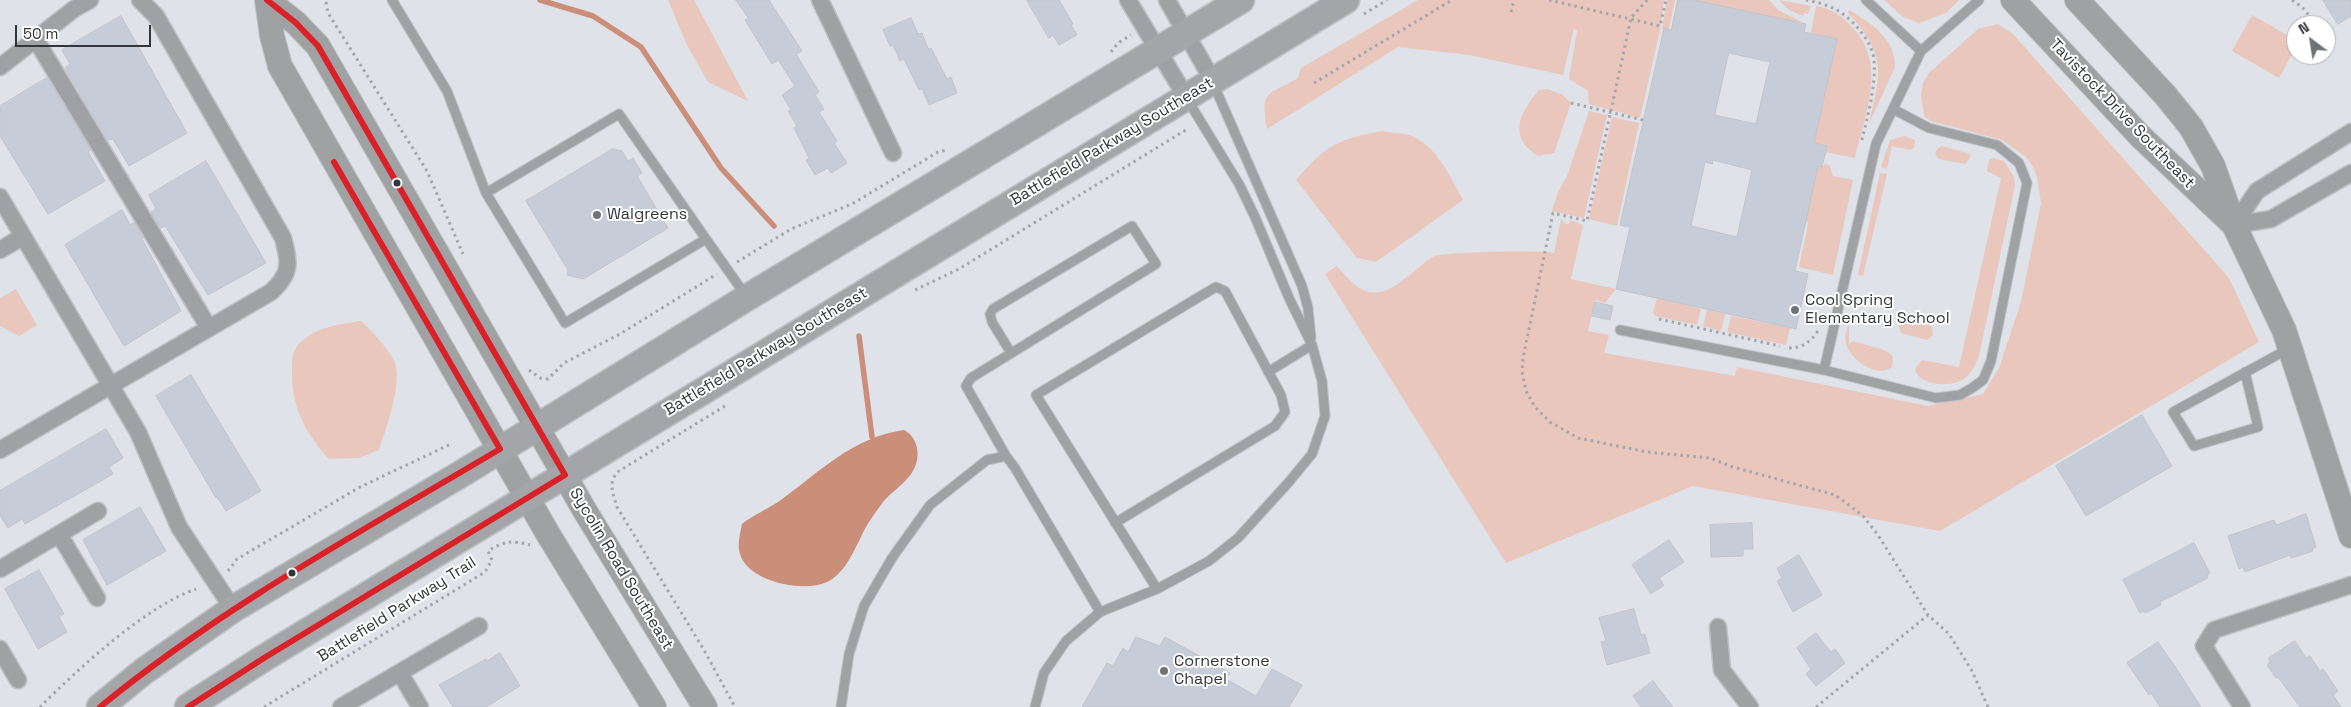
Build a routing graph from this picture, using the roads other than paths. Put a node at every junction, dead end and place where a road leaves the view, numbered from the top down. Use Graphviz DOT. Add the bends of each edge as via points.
graph roads {
  1 [pos="90,0"];
  2 [pos="140,0"];
  3 [pos="268,0"];
  4 [pos="392,0"];
  5 [pos="820,0"];
  6 [pos="1128,0"];
  7 [pos="1167,0"];
  8 [pos="1241,0"];
  9 [pos="1866,0"];
  10 [pos="1979,0"];
  11 [pos="2013,0"];
  12 [pos="2077,0"];
  13 [pos="1354,8"];
  14 [pos="1187,33"];
  15 [pos="36,40"];
  16 [pos="1159,50"];
  17 [pos="1922,51"];
  18 [pos="0,67"];
  19 [pos="1213,81"];
  20 [pos="1186,97"];
  21 [pos="1893,109"];
  22 [pos="2351,132"];
  23 [pos="893,153"];
  24 [pos="2351,173"];
  25 [pos="486,193"];
  26 [pos="0,197"];
  27 [pos="2234,225"];
  28 [pos="22,237"];
  29 [pos="706,238"];
  30 [pos="0,250"];
  31 [pos="748,297"];
  32 [pos="209,328"];
  33 [pos="1620,330"];
  34 [pos="1312,345"];
  35 [pos="2290,348"];
  36 [pos="1011,354"];
  37 [pos="1824,370"];
  38 [pos="1268,372"];
  39 [pos="2245,372"];
  40 [pos="112,385"];
  41 [pos="538,427"];
  42 [pos="500,449"];
  43 [pos="0,450"];
  44 [pos="1006,456"];
  45 [pos="565,475"];
  46 [pos="528,498"];
  47 [pos="98,511"];
  48 [pos="1115,523"];
  49 [pos="59,534"];
  50 [pos="2351,536"];
  51 [pos="0,569"];
  52 [pos="2351,585"];
  53 [pos="1157,589"];
  54 [pos="97,598"];
  55 [pos="233,609"];
  56 [pos="1100,612"];
  57 [pos="479,626"];
  58 [pos="1718,628"];
  59 [pos="0,649"];
  60 [pos="400,673"];
  61 [pos="18,680"];
  62 [pos="100,707"];
  63 [pos="188,707"];
  64 [pos="341,707"];
  65 [pos="420,707"];
  66 [pos="654,707"];
  67 [pos="705,707"];
  68 [pos="841,707"];
  69 [pos="1035,707"];
  70 [pos="1750,707"];
  71 [pos="2242,707"];
  1 -- 15 [label="street"];
  2 -- 32 [label="street" via="156,16 283,238 289,260 284,281"];
  3 -- 41 [label="main road, Sycolin Road Southeast" via="318,46"];
  3 -- 42 [label="main road, Sycolin Road Southeast" via="272,36 280,66"];
  4 -- 25 [label="lane" via="447,91"];
  5 -- 23 [label="street"];
  6 -- 16 [label="street"];
  7 -- 14 [label="street"];
  8 -- 14 [label="main road"];
  9 -- 17 [label="lane"];
  10 -- 17 [label="lane"];
  11 -- 27 [label="main road, Tavistock Drive Southeast" via="2146,142"];
  12 -- 27 [label="main road, Tavistock Drive Southeast" via="2136,62 2191,128 2213,166"];
  13 -- 19 [label="main road, Battlefield Parkway Southeast"];
  14 -- 16 [label="main road"];
  14 -- 19 [label="street"];
  15 -- 18 [label="street"];
  15 -- 32 [label="street"];
  16 -- 20 [label="street"];
  16 -- 31 [label="main road"];
  17 -- 21 [label="lane"];
  19 -- 20 [label="main road, Battlefield Parkway Southeast"];
  19 -- 34 [label="lane" via="1302,286"];
  20 -- 34 [label="lane" via="1256,217"];
  20 -- 45 [label="main road, Battlefield Parkway Southeast"];
  21 -- 37 [label="lane" via="1876,144"];
  21 -- 37 [label="lane" via="1929,128 1997,145 2019,163 2027,183 1991,361 1983,380 1972,388 1960,395 1936,398"];
  22 -- 27 [label="street" via="2257,191"];
  24 -- 27 [label="street" via="2271,219"];
  25 -- 29 [label="lane" via="620,114"];
  25 -- 29 [label="lane" via="565,323"];
  26 -- 28 [label="street"];
  27 -- 35 [label="main road, Tavistock Drive Southeast"];
  28 -- 30 [label="street"];
  28 -- 40 [label="street"];
  29 -- 31 [label="lane"];
  31 -- 41 [label="main road"];
  32 -- 40 [label="street"];
  33 -- 37 [label="lane"];
  34 -- 38 [label="lane"];
  34 -- 53 [label="lane" via="1322,381 1324,416 1312,454 1238,538 1209,561"];
  35 -- 39 [label="lane"];
  35 -- 50 [label="main road, Tavistock Drive Southeast"];
  36 -- 36 [label="lane" via="1156,264 1132,226 993,309 990,314 992,322"];
  36 -- 44 [label="lane" via="971,378 966,386"];
  38 -- 48 [label="lane" via="1286,412 1275,426"];
  38 -- 48 [label="lane" via="1225,291 1216,287 1036,395"];
  39 -- 39 [label="lane" via="2173,412 2194,446 2258,427"];
  40 -- 43 [label="street"];
  40 -- 55 [label="street" via="138,432 179,527"];
  41 -- 42 [label="main road"];
  41 -- 45 [label="main road, Sycolin Road Southeast"];
  42 -- 46 [label="main road, Sycolin Road Southeast"];
  42 -- 55 [label="main road"];
  44 -- 56 [label="lane"];
  44 -- 68 [label="lane" via="987,460 930,505 892,558 864,606 849,654"];
  45 -- 46 [label="main road, Battlefield Parkway Southeast"];
  45 -- 67 [label="main road, Sycolin Road Southeast"];
  46 -- 63 [label="main road, Battlefield Parkway Southeast"];
  46 -- 66 [label="main road, Sycolin Road Southeast"];
  47 -- 49 [label="street"];
  48 -- 53 [label="lane"];
  49 -- 51 [label="street"];
  49 -- 54 [label="street"];
  52 -- 71 [label="street" via="2214,630 2204,646"];
  53 -- 56 [label="lane"];
  55 -- 62 [label="main road" via="144,671"];
  56 -- 69 [label="lane" via="1066,641 1044,673"];
  57 -- 60 [label="street"];
  58 -- 70 [label="street" via="1722,670"];
  59 -- 61 [label="street"];
  60 -- 64 [label="street"];
  60 -- 65 [label="street"];
}
